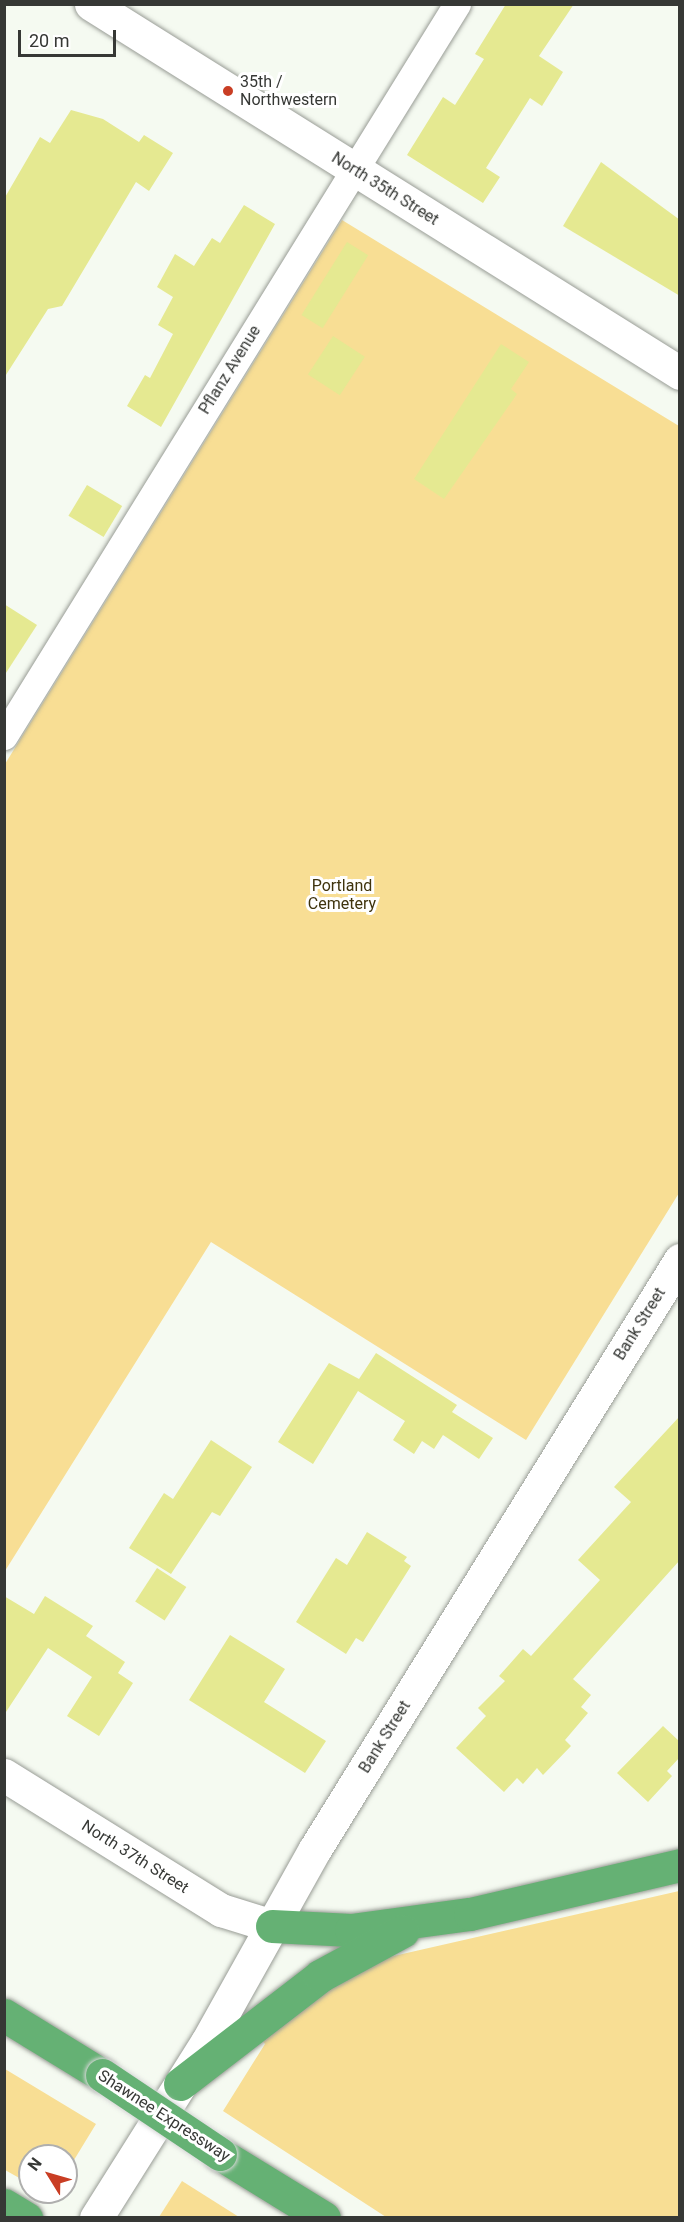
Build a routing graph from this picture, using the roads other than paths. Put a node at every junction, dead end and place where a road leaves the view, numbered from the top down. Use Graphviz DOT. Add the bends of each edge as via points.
graph roads {
  1 [pos="91,4"];
  2 [pos="457,4"];
  3 [pos="354,170"];
  4 [pos="680,373"];
  5 [pos="4,736"];
  6 [pos="680,1260"];
  7 [pos="4,1775"];
  8 [pos="680,1865"];
  9 [pos="424,1920"];
  10 [pos="272,1926"];
  11 [pos="4,2015"];
  12 [pos="180,2084"];
  13 [pos="96,2217"];
  14 [pos="324,2217"];
  1 -- 3 [label="street, North 35th Street"];
  2 -- 3 [label="street, Pflanz Avenue"];
  3 -- 4 [label="street, North 35th Street"];
  3 -- 5 [label="street, Pflanz Avenue"];
  6 -- 10 [label="street, Bank Street"];
  7 -- 10 [label="street, North 37th Street" via="221,1910"];
  8 -- 9 [label="highway"];
  9 -- 10 [label="highway" via="351,1930"];
  9 -- 12 [label="highway" via="320,1976"];
  10 -- 12 [label="street, Bank Street"];
  11 -- 14 [label="highway, Shawnee Expressway, bridge"];
  12 -- 13 [label="street, Bank Street"];
}
